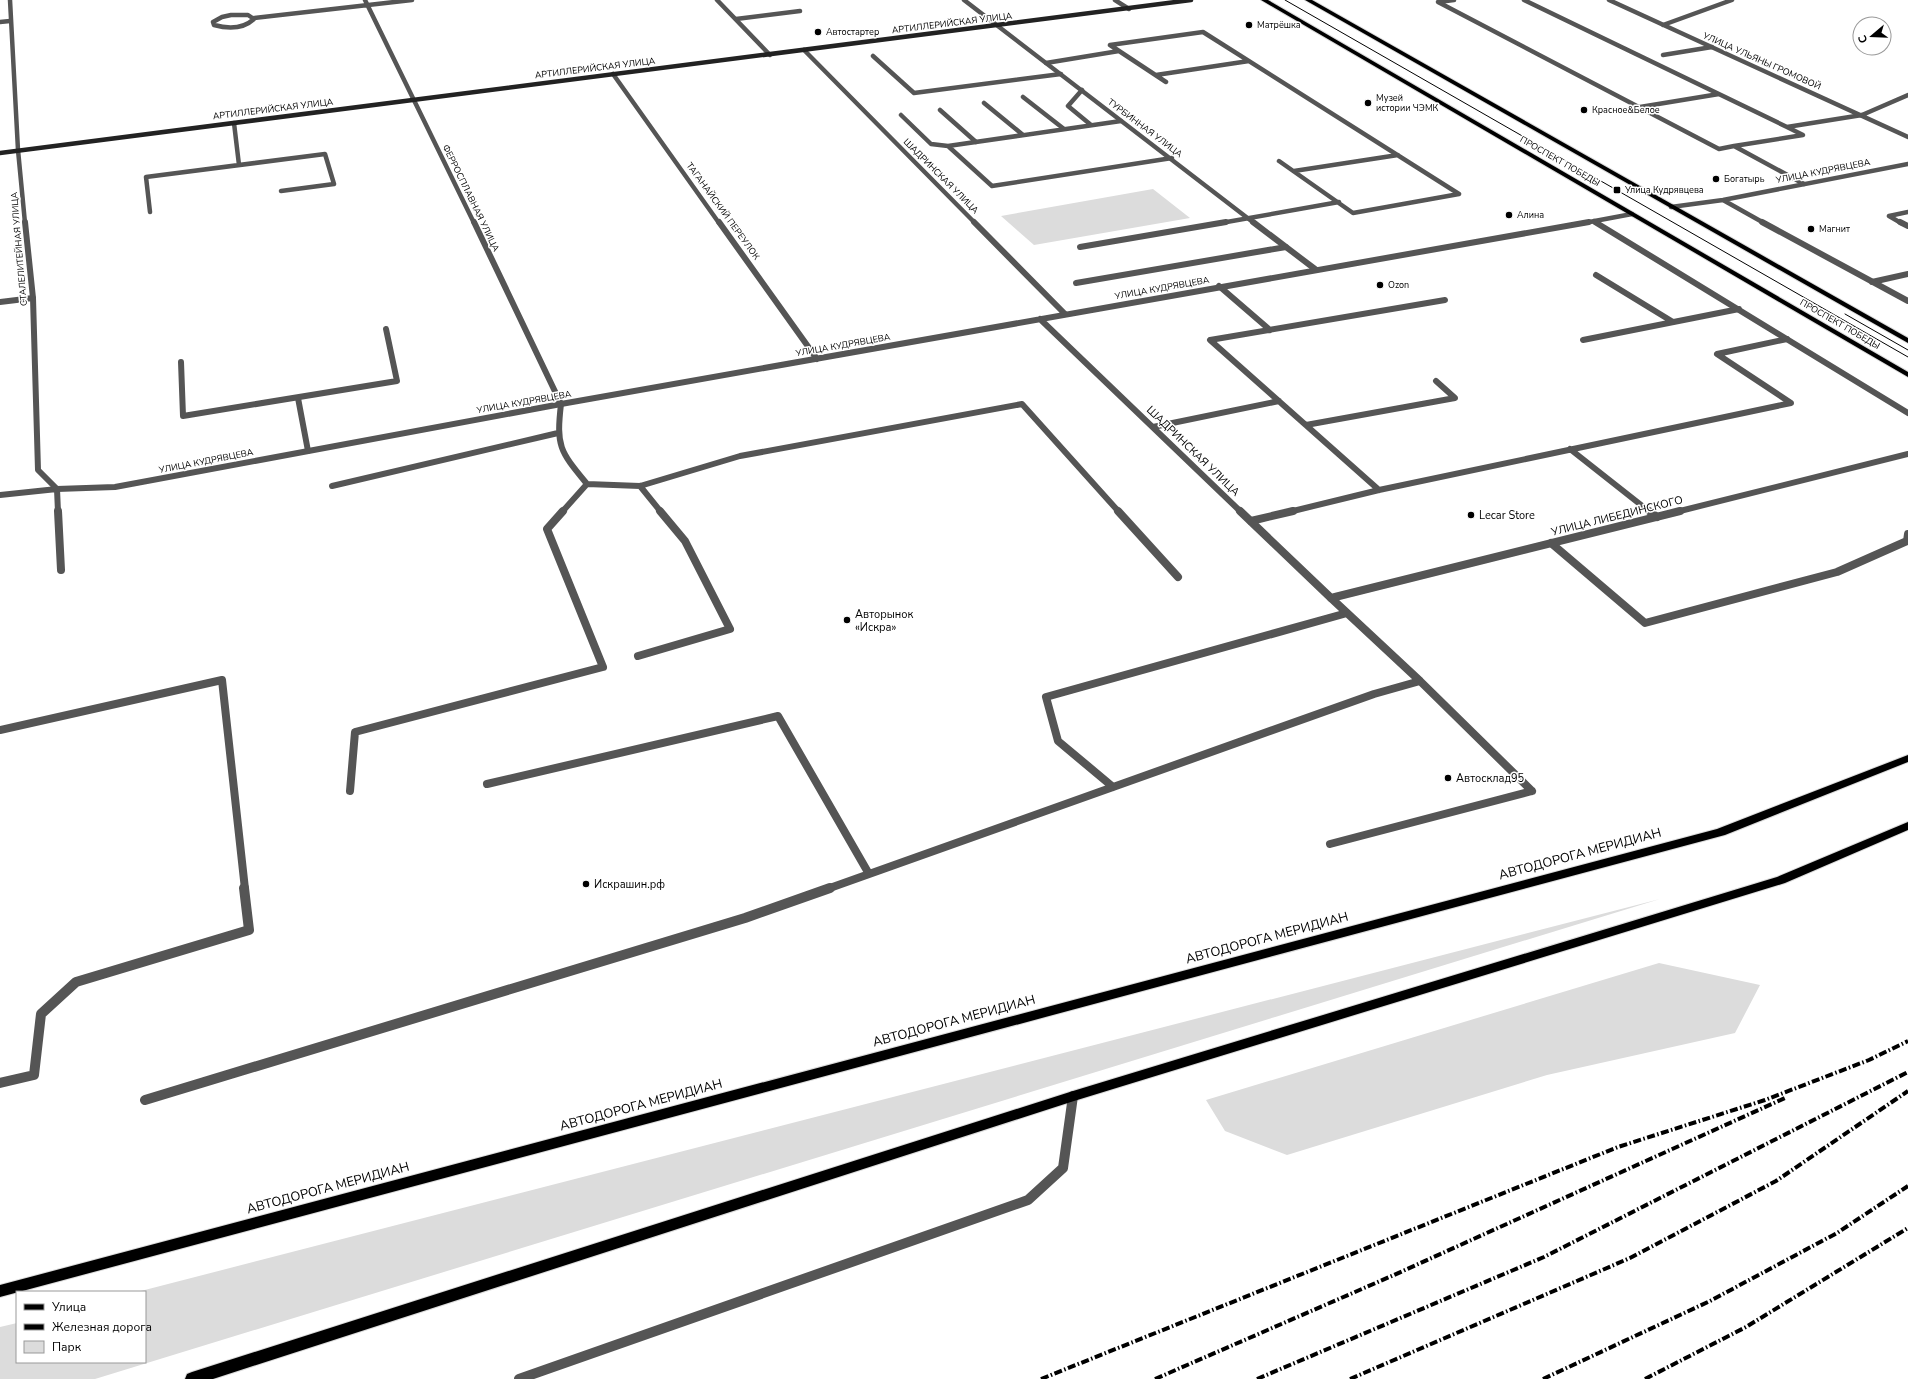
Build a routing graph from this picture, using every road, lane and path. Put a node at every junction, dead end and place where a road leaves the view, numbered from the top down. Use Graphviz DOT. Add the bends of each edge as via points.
graph roads {
  1 [pos="10,0"];
  2 [pos="412,0"];
  3 [pos="717,0"];
  4 [pos="964,0"];
  5 [pos="1115,0"];
  6 [pos="1192,0"];
  7 [pos="1264,0"];
  8 [pos="1308,0"];
  9 [pos="1454,0"];
  10 [pos="1524,0"];
  11 [pos="1609,0"];
  12 [pos="1732,0"];
  13 [pos="366,2"];
  14 [pos="1128,9"];
  15 [pos="800,11"];
  16 [pos="254,18"];
  17 [pos="736,19"];
  18 [pos="10,21"];
  19 [pos="0,22"];
  20 [pos="1663,25"];
  21 [pos="998,26"];
  22 [pos="1712,47"];
  23 [pos="804,50"];
  24 [pos="1119,51"];
  25 [pos="770,55"];
  26 [pos="1663,55"];
  27 [pos="873,56"];
  28 [pos="1046,62"];
  29 [pos="1249,62"];
  30 [pos="613,74"];
  31 [pos="1061,74"];
  32 [pos="1156,75"];
  33 [pos="1166,82"];
  34 [pos="1082,90"];
  35 [pos="1719,94"];
  36 [pos="1908,95"];
  37 [pos="1023,97"];
  38 [pos="415,99"];
  39 [pos="984,103"];
  40 [pos="1640,107"];
  41 [pos="940,110"];
  42 [pos="901,115"];
  43 [pos="1862,115"];
  44 [pos="1121,120"];
  45 [pos="234,123"];
  46 [pos="1091,125"];
  47 [pos="1787,127"];
  48 [pos="1064,129"];
  49 [pos="1023,135"];
  50 [pos="1908,137"];
  51 [pos="976,142"];
  52 [pos="948,146"];
  53 [pos="1734,146"];
  54 [pos="18,150"];
  55 [pos="0,153"];
  56 [pos="1398,155"];
  57 [pos="1172,158"];
  58 [pos="1280,161"];
  59 [pos="1908,164"];
  60 [pos="239,165"];
  61 [pos="1294,171"];
  62 [pos="1804,184"];
  63 [pos="281,191"];
  64 [pos="1723,200"];
  65 [pos="1339,202"];
  66 [pos="1671,207"];
  67 [pos="150,212"];
  68 [pos="1908,212"];
  69 [pos="1632,214"];
  70 [pos="1248,218"];
  71 [pos="1594,221"];
  72 [pos="1908,226"];
  73 [pos="1080,247"];
  74 [pos="1286,247"];
  75 [pos="1315,269"];
  76 [pos="1908,274"];
  77 [pos="1596,275"];
  78 [pos="1872,282"];
  79 [pos="1076,283"];
  80 [pos="1220,286"];
  81 [pos="33,298"];
  82 [pos="1446,300"];
  83 [pos="1908,301"];
  84 [pos="0,302"];
  85 [pos="1739,309"];
  86 [pos="1065,314"];
  87 [pos="1040,319"];
  88 [pos="1673,322"];
  89 [pos="386,329"];
  90 [pos="1270,330"];
  91 [pos="1787,339"];
  92 [pos="1583,340"];
  93 [pos="1908,341"];
  94 [pos="817,359"];
  95 [pos="180,362"];
  96 [pos="1908,375"];
  97 [pos="1436,380"];
  98 [pos="298,398"];
  99 [pos="1279,402"];
  100 [pos="561,404"];
  101 [pos="1908,414"];
  102 [pos="1306,425"];
  103 [pos="1153,427"];
  104 [pos="558,433"];
  105 [pos="1570,449"];
  106 [pos="308,451"];
  107 [pos="1908,454"];
  108 [pos="587,484"];
  109 [pos="332,486"];
  110 [pos="640,486"];
  111 [pos="58,489"];
  112 [pos="1378,490"];
  113 [pos="0,495"];
  114 [pos="1657,517"];
  115 [pos="1251,521"];
  116 [pos="1908,534"];
  117 [pos="1552,543"];
  118 [pos="61,570"];
  119 [pos="1178,577"];
  120 [pos="1331,598"];
  121 [pos="1347,613"];
  122 [pos="638,656"];
  123 [pos="1420,681"];
  124 [pos="0,730"];
  125 [pos="1908,758"];
  126 [pos="487,784"];
  127 [pos="1113,787"];
  128 [pos="350,791"];
  129 [pos="1908,826"];
  130 [pos="1330,844"];
  131 [pos="869,874"];
  132 [pos="0,1083"];
  133 [pos="1073,1096"];
  134 [pos="145,1100"];
  135 [pos="0,1291"];
  136 [pos="192,1379"];
  137 [pos="519,1379"];
  1 -- 18 [label="street, СТАЛЕЛИТЕЙНАЯ УЛИЦА"];
  2 -- 13 [label="street"];
  3 -- 17 [label="street"];
  4 -- 21 [label="street, ТУРБИННАЯ УЛИЦА"];
  5 -- 14 [label="street"];
  6 -- 14 [label="street, АРТИЛЛЕРИЙСКАЯ УЛИЦА"];
  7 -- 69 [label="main road, ПРОСПЕКТ ПОБЕДЫ"];
  8 -- 66 [label="main road, ПРОСПЕКТ ПОБЕДЫ"];
  9 -- 40 [label="street" via="1438,2"];
  10 -- 35 [label="street"];
  11 -- 20 [label="street, УЛИЦА УЛЬЯНЫ ГРОМОВОЙ"];
  12 -- 20 [label="street"];
  13 -- 16 [label="street"];
  13 -- 38 [label="street, ФЕРРОСПЛАВНАЯ УЛИЦА"];
  14 -- 21 [label="street, АРТИЛЛЕРИЙСКАЯ УЛИЦА"];
  15 -- 17 [label="street"];
  16 -- 16 [label="street" via="248,15 231,15 222,16 213,22 219,26 236,27 252,22"];
  17 -- 25 [label="street"];
  18 -- 19 [label="street"];
  18 -- 54 [label="street, СТАЛЕЛИТЕЙНАЯ УЛИЦА"];
  20 -- 22 [label="street, УЛИЦА УЛЬЯНЫ ГРОМОВОЙ"];
  21 -- 23 [label="street, АРТИЛЛЕРИЙСКАЯ УЛИЦА"];
  21 -- 28 [label="street, ТУРБИННАЯ УЛИЦА"];
  22 -- 26 [label="street"];
  22 -- 43 [label="street, УЛИЦА УЛЬЯНЫ ГРОМОВОЙ"];
  23 -- 25 [label="street, АРТИЛЛЕРИЙСКАЯ УЛИЦА"];
  23 -- 86 [label="street, ШАДРИНСКАЯ УЛИЦА"];
  24 -- 28 [label="street"];
  24 -- 29 [label="street" via="1110,45 1203,32"];
  24 -- 32 [label="street"];
  25 -- 30 [label="street, АРТИЛЛЕРИЙСКАЯ УЛИЦА"];
  27 -- 31 [label="street" via="914,93"];
  28 -- 31 [label="street, ТУРБИННАЯ УЛИЦА"];
  29 -- 32 [label="street"];
  29 -- 56 [label="street"];
  30 -- 38 [label="street, АРТИЛЛЕРИЙСКАЯ УЛИЦА"];
  30 -- 94 [label="street, ТАГАНАЙСКИЙ ПЕРЕУЛОК"];
  31 -- 34 [label="street, ТУРБИННАЯ УЛИЦА"];
  32 -- 33 [label="street"];
  34 -- 44 [label="street, ТУРБИННАЯ УЛИЦА"];
  34 -- 46 [label="street" via="1068,106"];
  35 -- 40 [label="street"];
  35 -- 47 [label="street"];
  36 -- 43 [label="street"];
  37 -- 48 [label="street"];
  38 -- 45 [label="street, АРТИЛЛЕРИЙСКАЯ УЛИЦА"];
  38 -- 100 [label="street, ФЕРРОСПЛАВНАЯ УЛИЦА"];
  39 -- 49 [label="street"];
  40 -- 53 [label="street" via="1719,149"];
  41 -- 51 [label="street"];
  42 -- 52 [label="street" via="931,144"];
  43 -- 47 [label="street"];
  43 -- 50 [label="street, УЛИЦА УЛЬЯНЫ ГРОМОВОЙ"];
  44 -- 46 [label="street"];
  44 -- 57 [label="street, ТУРБИННАЯ УЛИЦА"];
  45 -- 54 [label="street, АРТИЛЛЕРИЙСКАЯ УЛИЦА"];
  45 -- 60 [label="street"];
  46 -- 48 [label="street"];
  47 -- 53 [label="street" via="1803,135"];
  48 -- 49 [label="street"];
  49 -- 51 [label="street"];
  51 -- 52 [label="street"];
  52 -- 57 [label="street" via="992,186"];
  53 -- 62 [label="street"];
  54 -- 55 [label="street, АРТИЛЛЕРИЙСКАЯ УЛИЦА"];
  54 -- 81 [label="street, СТАЛЕЛИТЕЙНАЯ УЛИЦА"];
  56 -- 61 [label="street"];
  56 -- 65 [label="street" via="1459,194 1353,212"];
  57 -- 70 [label="street, ТУРБИННАЯ УЛИЦА"];
  58 -- 61 [label="street"];
  59 -- 62 [label="street, УЛИЦА КУДРЯВЦЕВА"];
  60 -- 63 [label="street" via="325,154 334,184"];
  60 -- 67 [label="street" via="146,177"];
  61 -- 65 [label="street"];
  62 -- 64 [label="street, УЛИЦА КУДРЯВЦЕВА"];
  64 -- 66 [label="street, УЛИЦА КУДРЯВЦЕВА"];
  64 -- 78 [label="street"];
  65 -- 70 [label="street"];
  66 -- 93 [label="main road, ПРОСПЕКТ ПОБЕДЫ"];
  68 -- 72 [label="street" via="1889,216"];
  69 -- 71 [label="street, УЛИЦА КУДРЯВЦЕВА"];
  69 -- 96 [label="main road, ПРОСПЕКТ ПОБЕДЫ"];
  70 -- 73 [label="street"];
  70 -- 74 [label="street, ТУРБИННАЯ УЛИЦА"];
  71 -- 75 [label="street, УЛИЦА КУДРЯВЦЕВА"];
  71 -- 85 [label="street"];
  74 -- 75 [label="street, ТУРБИННАЯ УЛИЦА"];
  74 -- 79 [label="street"];
  75 -- 80 [label="street, УЛИЦА КУДРЯВЦЕВА"];
  76 -- 78 [label="street"];
  77 -- 88 [label="street"];
  78 -- 83 [label="street"];
  80 -- 86 [label="street, УЛИЦА КУДРЯВЦЕВА"];
  80 -- 90 [label="street"];
  81 -- 84 [label="street"];
  81 -- 111 [label="street, СТАЛЕЛИТЕЙНАЯ УЛИЦА" via="38,470"];
  82 -- 90 [label="street"];
  85 -- 88 [label="street"];
  85 -- 91 [label="street"];
  86 -- 87 [label="street, УЛИЦА КУДРЯВЦЕВА"];
  87 -- 94 [label="street, УЛИЦА КУДРЯВЦЕВА"];
  87 -- 103 [label="street, ШАДРИНСКАЯ УЛИЦА"];
  88 -- 92 [label="street"];
  89 -- 98 [label="street" via="397,381"];
  90 -- 99 [label="street" via="1210,340"];
  91 -- 101 [label="street"];
  91 -- 105 [label="street" via="1717,354 1791,403"];
  94 -- 100 [label="street, УЛИЦА КУДРЯВЦЕВА"];
  95 -- 98 [label="street" via="182,416"];
  97 -- 102 [label="street" via="1455,398"];
  98 -- 106 [label="street"];
  99 -- 102 [label="street"];
  99 -- 103 [label="street"];
  100 -- 104 [label="street"];
  100 -- 106 [label="street, УЛИЦА КУДРЯВЦЕВА"];
  102 -- 112 [label="street"];
  103 -- 115 [label="street, ШАДРИНСКАЯ УЛИЦА"];
  104 -- 108 [label="street" via="562,450"];
  104 -- 109 [label="street"];
  105 -- 112 [label="street"];
  105 -- 114 [label="street"];
  106 -- 111 [label="street, УЛИЦА КУДРЯВЦЕВА" via="115,487"];
  107 -- 114 [label="street, УЛИЦА ЛИБЕДИНСКОГО"];
  108 -- 110 [label="street"];
  108 -- 128 [label="street" via="547,529 603,667 355,732"];
  110 -- 119 [label="street" via="740,456 1022,404"];
  110 -- 122 [label="street" via="685,541 730,629"];
  111 -- 113 [label="street, УЛИЦА КУДРЯВЦЕВА"];
  111 -- 118 [label="street"];
  112 -- 115 [label="street"];
  114 -- 117 [label="street, УЛИЦА ЛИБЕДИНСКОГО"];
  115 -- 120 [label="street, ШАДРИНСКАЯ УЛИЦА"];
  116 -- 117 [label="street" via="1907,541 1837,572 1645,624"];
  117 -- 120 [label="street, УЛИЦА ЛИБЕДИНСКОГО"];
  120 -- 121 [label="street, ШАДРИНСКАЯ УЛИЦА"];
  121 -- 123 [label="street, ШАДРИНСКАЯ УЛИЦА"];
  121 -- 127 [label="street" via="1046,697 1058,741"];
  123 -- 127 [label="street" via="1374,694"];
  123 -- 130 [label="street, ШАДРИНСКАЯ УЛИЦА" via="1532,790"];
  124 -- 132 [label="street" via="222,680 249,930 76,982 41,1014 34,1075"];
  125 -- 135 [label="main road, АВТОДОРОГА МЕРИДИАН" via="1721,832"];
  126 -- 131 [label="street" via="778,716"];
  127 -- 131 [label="street"];
  129 -- 133 [label="main road" via="1781,880"];
  131 -- 134 [label="street" via="745,918"];
  133 -- 136 [label="main road"];
  133 -- 137 [label="street" via="1063,1168 1028,1200"];
}
